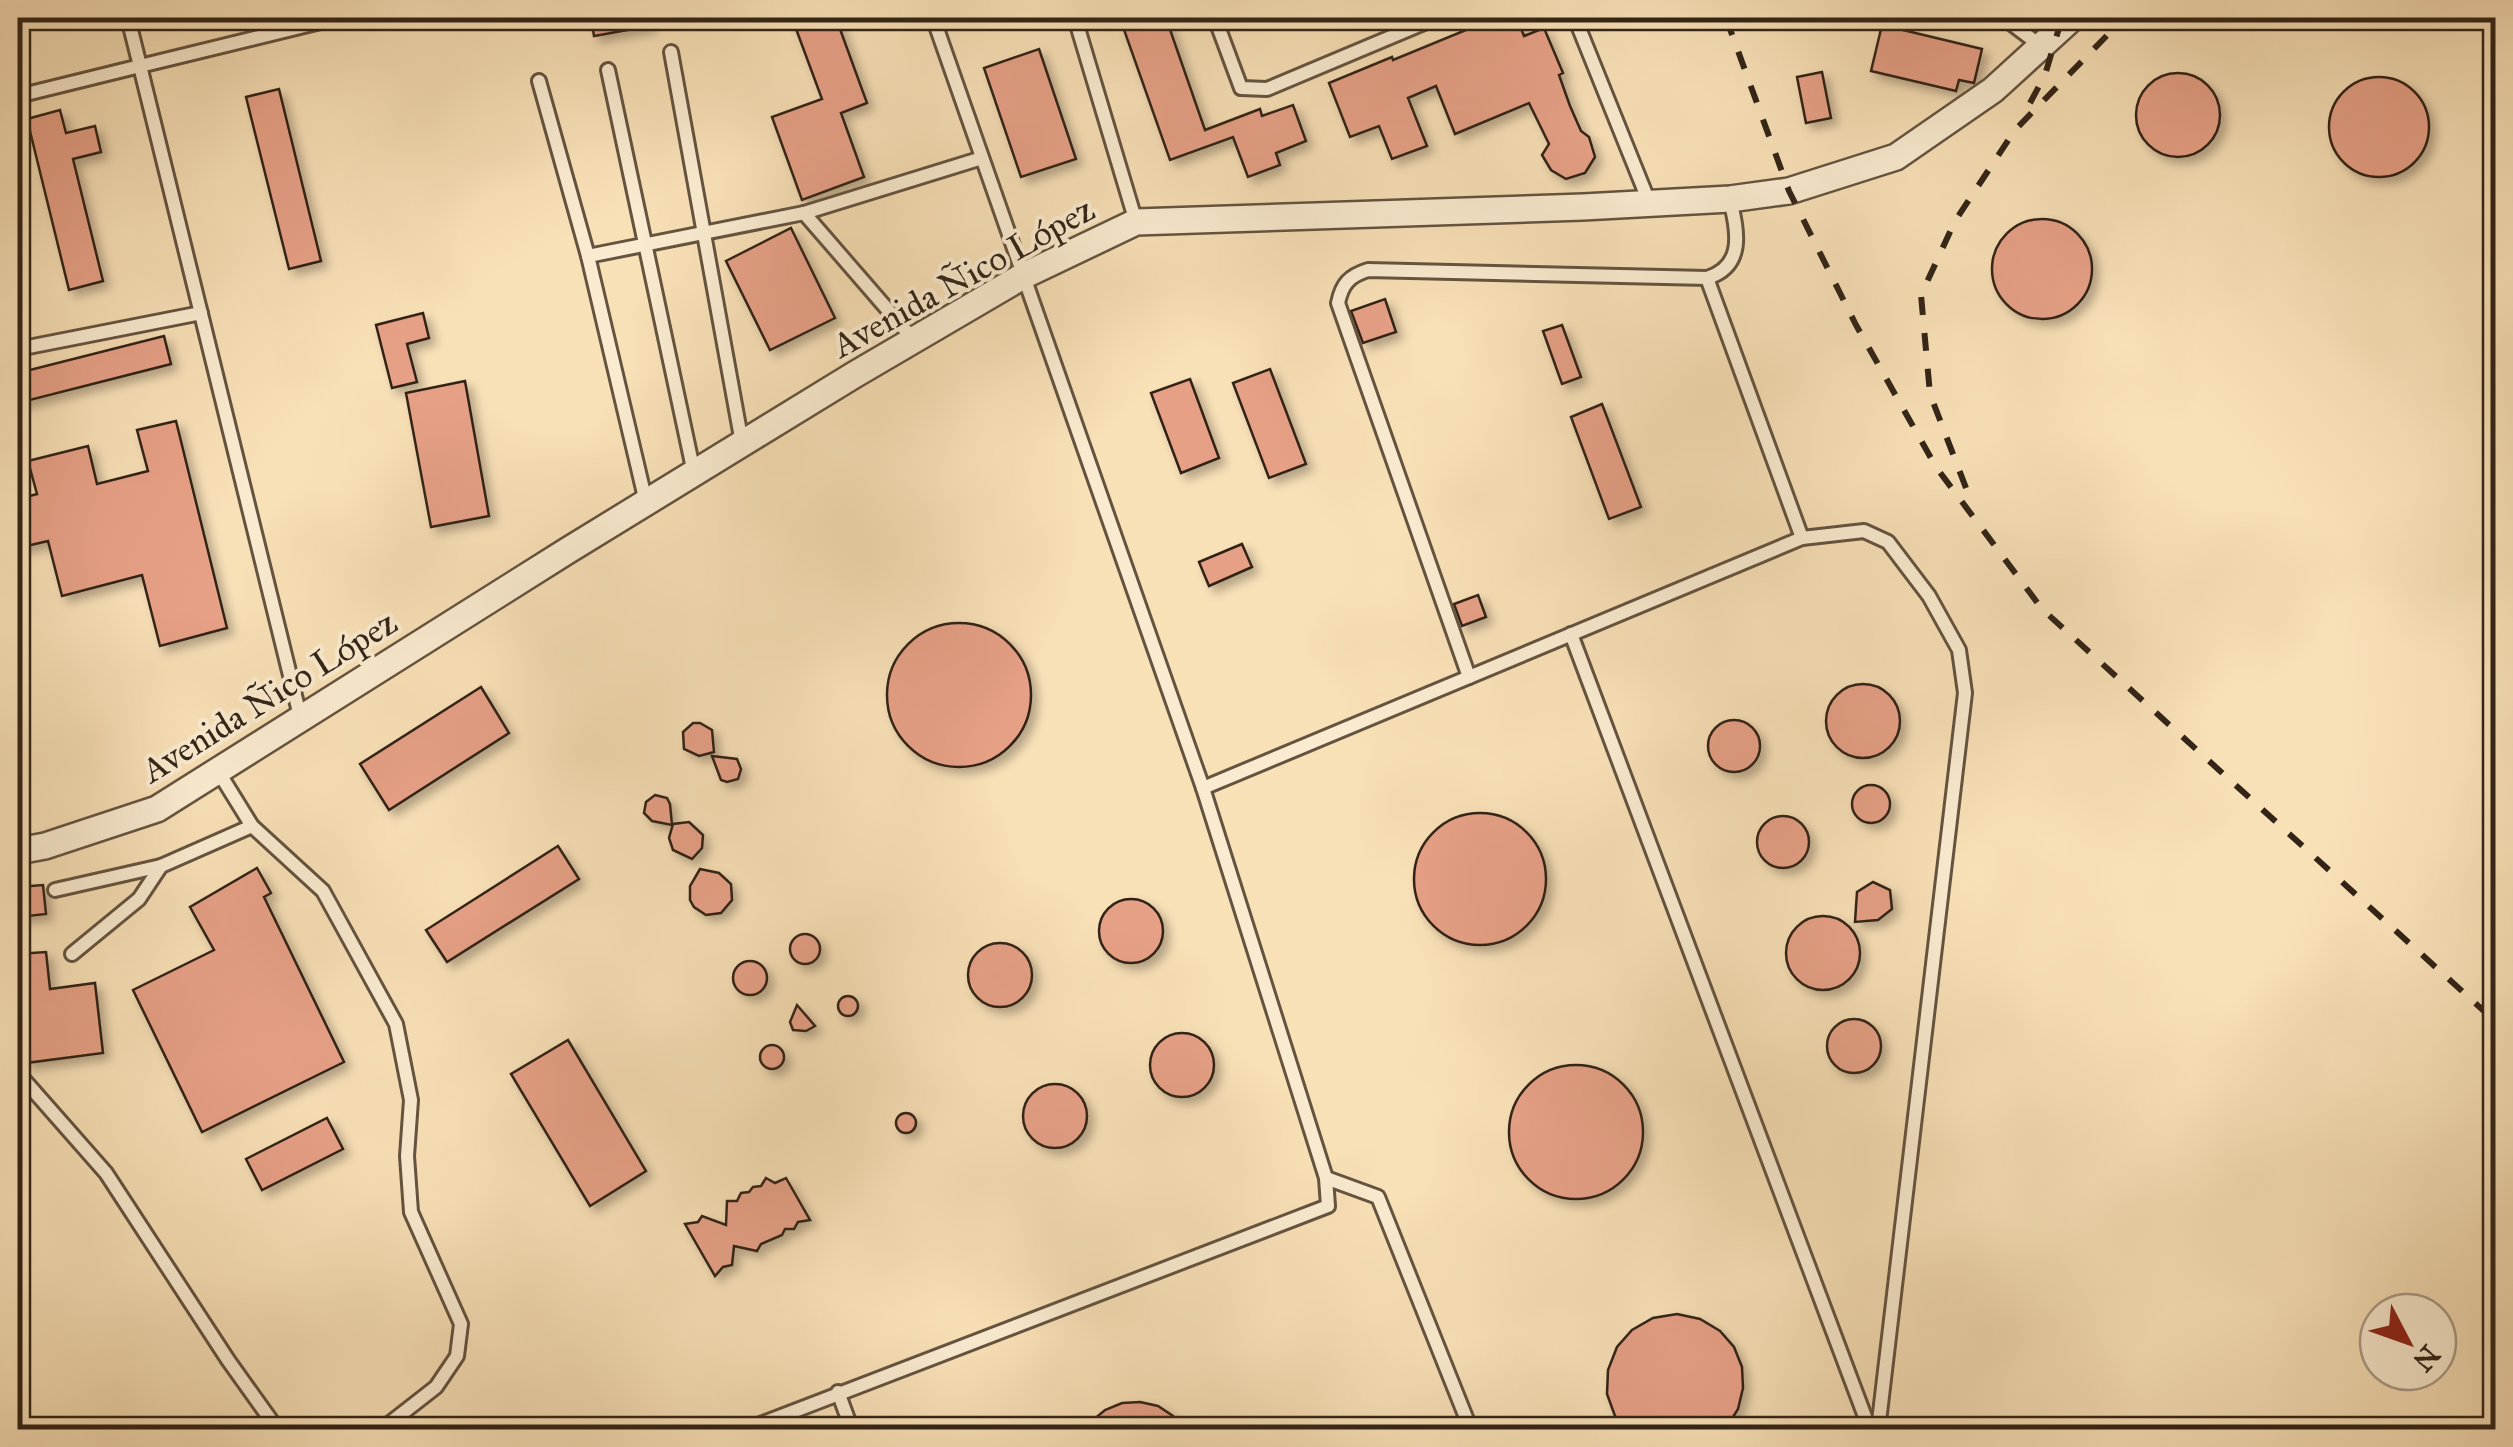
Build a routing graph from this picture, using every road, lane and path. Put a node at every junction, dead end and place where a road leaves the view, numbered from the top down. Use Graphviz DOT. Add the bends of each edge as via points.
graph roads {
  1 [pos="128,18"];
  2 [pos="337,18"];
  3 [pos="1074,18"];
  4 [pos="1215,18"];
  5 [pos="1436,18"];
  6 [pos="1575,18"];
  7 [pos="2004,18"];
  8 [pos="2072,18"];
  9 [pos="935,23"];
  10 [pos="2041,46"];
  11 [pos="671,52"];
  12 [pos="140,66"];
  13 [pos="608,70"];
  14 [pos="540,81"];
  15 [pos="18,96"];
  16 [pos="982,158"];
  17 [pos="1730,199"];
  18 [pos="1649,202"];
  19 [pos="804,213"];
  20 [pos="1136,222"];
  21 [pos="704,233"];
  22 [pos="645,244"];
  23 [pos="588,256"];
  24 [pos="1023,276"];
  25 [pos="1707,278"];
  26 [pos="201,313"];
  27 [pos="914,340"];
  28 [pos="18,348"];
  29 [pos="742,444"];
  30 [pos="694,473"];
  31 [pos="646,502"];
  32 [pos="1802,538"];
  33 [pos="1571,634"];
  34 [pos="1469,677"];
  35 [pos="302,720"];
  36 [pos="218,771"];
  37 [pos="1202,788"];
  38 [pos="252,826"];
  39 [pos="18,851"];
  40 [pos="161,866"];
  41 [pos="55,890"];
  42 [pos="72,954"];
  43 [pos="18,1072"];
  44 [pos="1326,1178"];
  45 [pos="838,1392"];
  46 [pos="278,1430"];
  47 [pos="381,1430"];
  48 [pos="745,1430"];
  49 [pos="852,1430"];
  50 [pos="1471,1430"];
  51 [pos="1870,1430"];
  52 [pos="1878,1430"];
  1 -- 12 [label="lane"];
  2 -- 12 [label="lane"];
  3 -- 20 [label="lane"];
  4 -- 5 [label="lane" via="1242,88 1267,89"];
  6 -- 18 [label="lane"];
  7 -- 10 [label="lane"];
  8 -- 10 [label="street, Avenida Ñico López"];
  9 -- 16 [label="lane"];
  10 -- 17 [label="street, Avenida Ñico López" via="1993,90 1896,157 1789,190"];
  11 -- 21 [label="lane"];
  12 -- 15 [label="lane"];
  12 -- 26 [label="lane"];
  13 -- 22 [label="lane"];
  14 -- 23 [label="lane"];
  16 -- 19 [label="lane"];
  16 -- 24 [label="lane"];
  17 -- 18 [label="street, Avenida Ñico López"];
  17 -- 25 [label="lane" via="1739,240 1734,258"];
  18 -- 20 [label="street, Avenida Ñico López"];
  19 -- 21 [label="lane"];
  19 -- 27 [label="lane"];
  20 -- 24 [label="street, Avenida Ñico López"];
  21 -- 22 [label="lane"];
  21 -- 29 [label="lane"];
  22 -- 23 [label="lane"];
  22 -- 30 [label="lane"];
  23 -- 31 [label="lane"];
  24 -- 27 [label="street, Avenida Ñico López"];
  24 -- 37 [label="lane"];
  25 -- 32 [label="lane"];
  25 -- 34 [label="lane" via="1368,270 1342,286 1338,303"];
  26 -- 28 [label="lane"];
  26 -- 35 [label="lane"];
  27 -- 29 [label="street, Avenida Ñico López"];
  29 -- 30 [label="street, Avenida Ñico López"];
  30 -- 31 [label="street, Avenida Ñico López"];
  31 -- 35 [label="street, Avenida Ñico López"];
  32 -- 33 [label="lane"];
  32 -- 52 [label="lane" via="1864,532 1888,542 1929,596 1958,650 1965,693"];
  33 -- 34 [label="lane"];
  33 -- 51 [label="lane"];
  34 -- 37 [label="lane"];
  35 -- 36 [label="street, Avenida Ñico López"];
  36 -- 38 [label="lane"];
  36 -- 39 [label="street, Avenida Ñico López" via="158,809"];
  37 -- 44 [label="lane"];
  38 -- 40 [label="lane"];
  38 -- 47 [label="lane" via="323,892 396,1024 411,1100 411,1212 461,1324 458,1356 436,1386"];
  40 -- 41 [label="lane"];
  40 -- 42 [label="lane" via="139,899"];
  43 -- 46 [label="lane" via="106,1173"];
  44 -- 45 [label="lane" via="1328,1206"];
  44 -- 50 [label="lane" via="1378,1197"];
  45 -- 48 [label="lane"];
  45 -- 49 [label="lane"];
}
